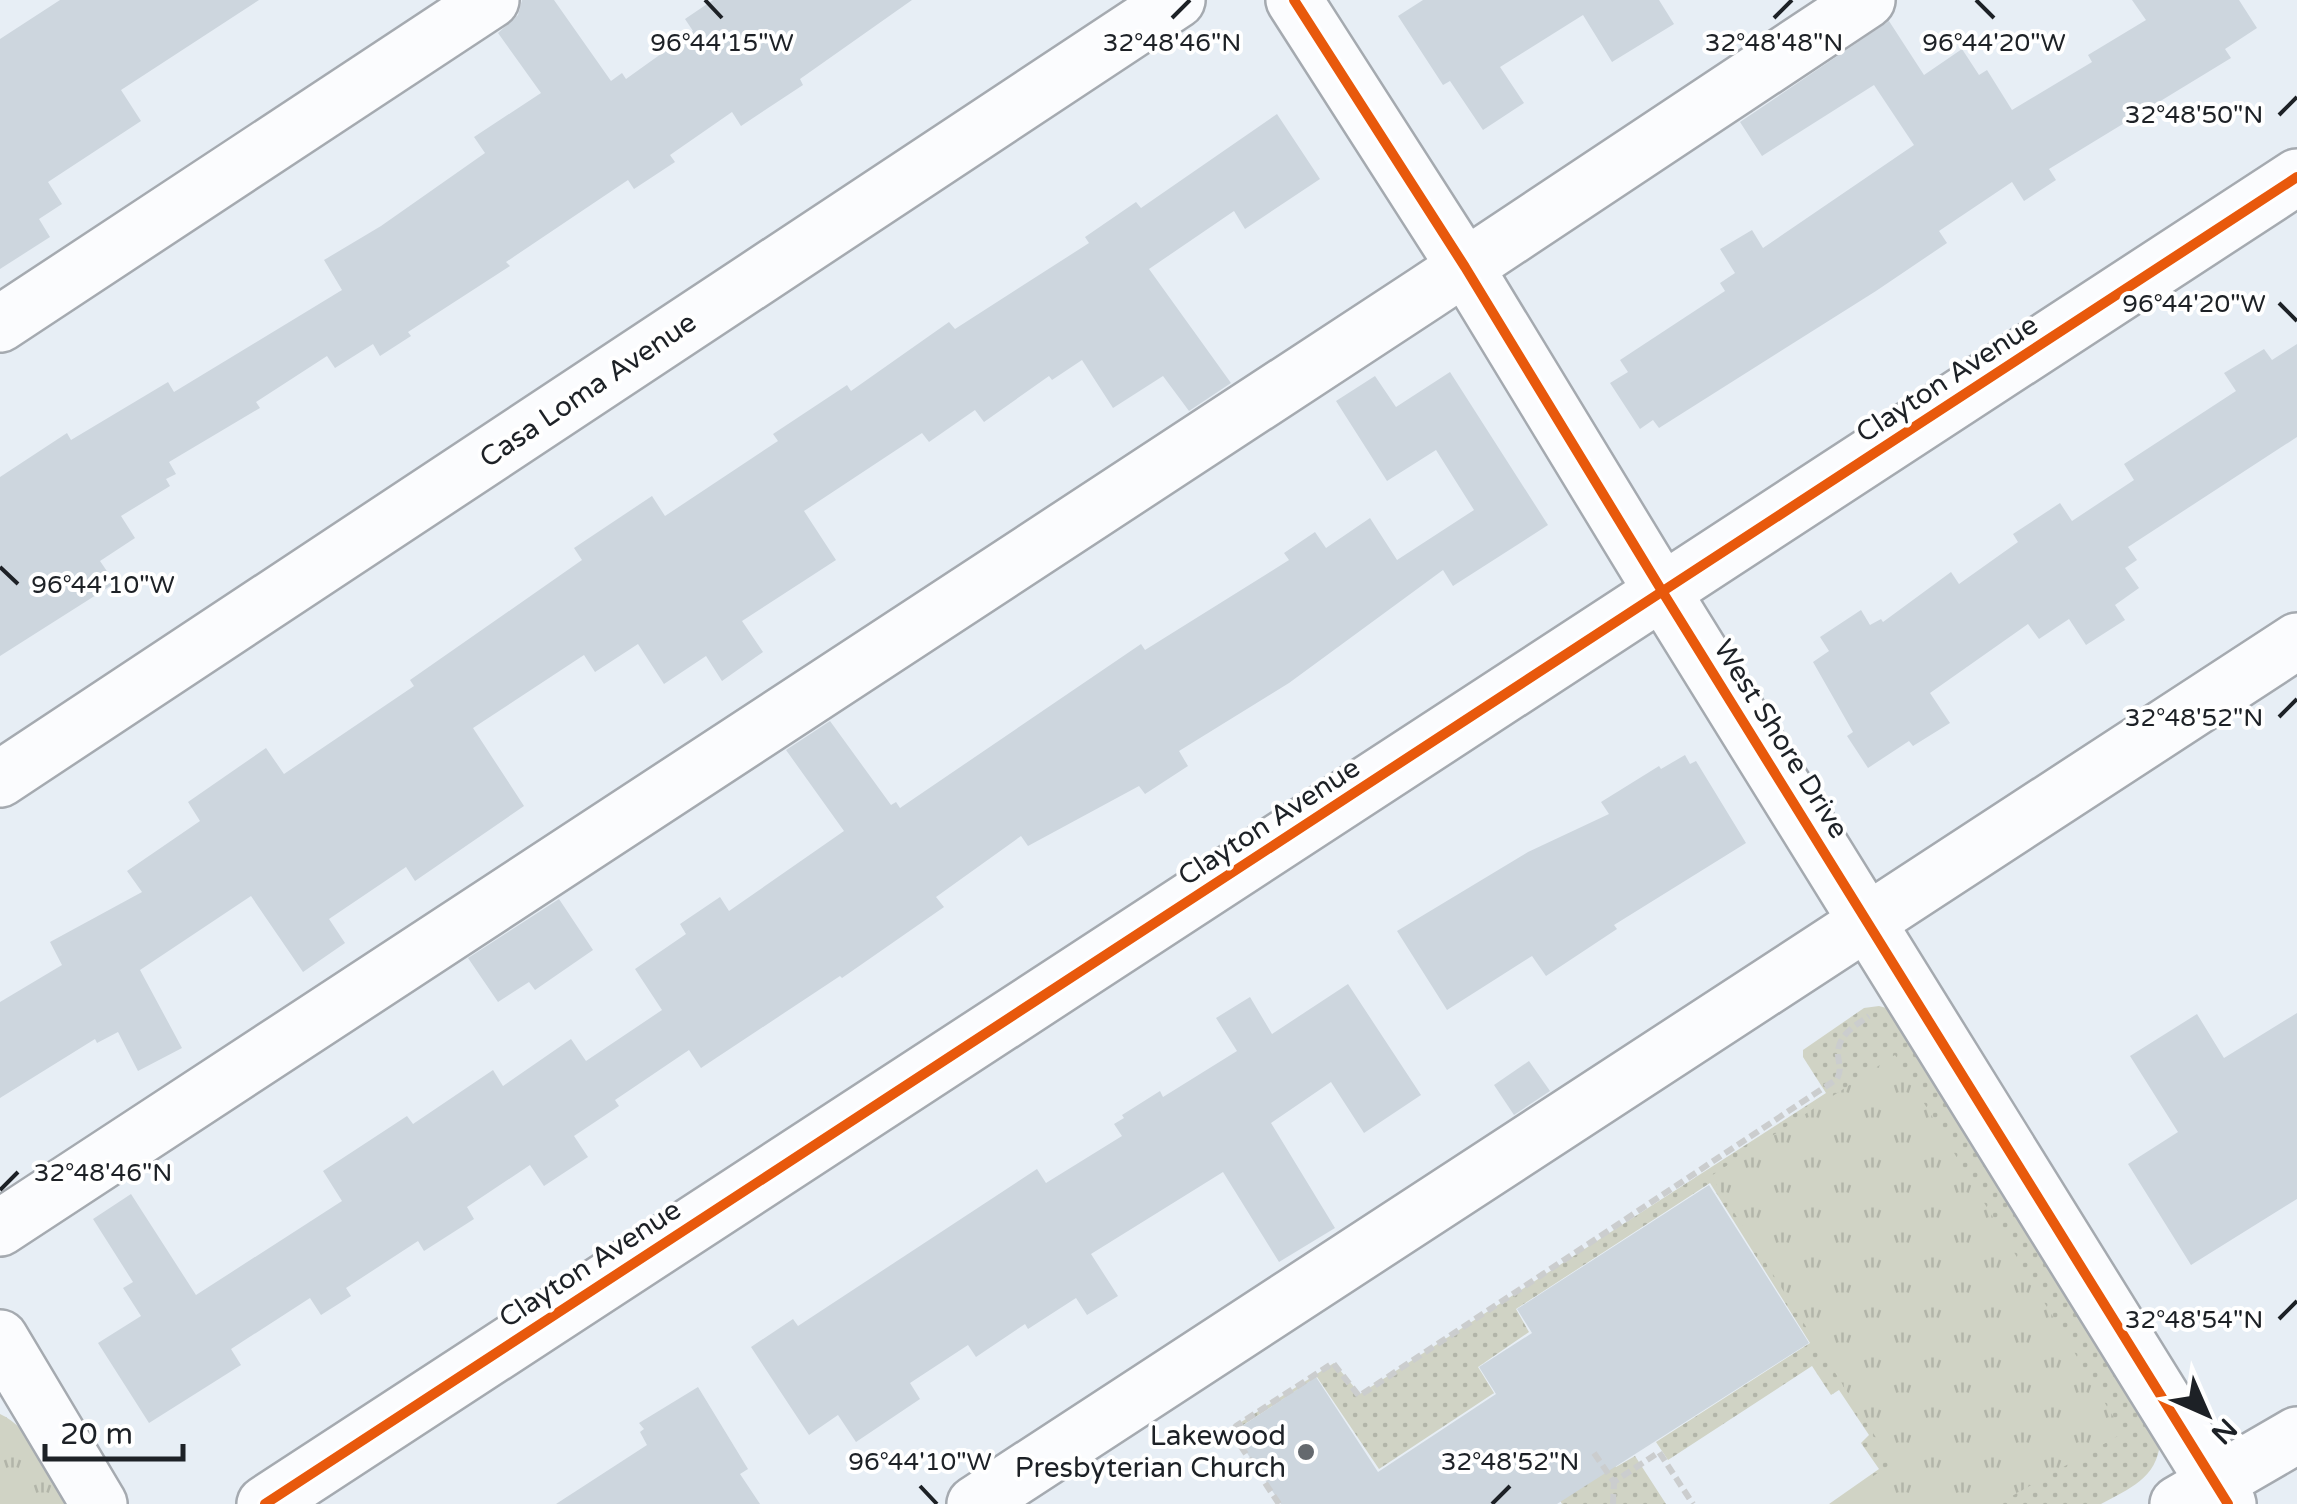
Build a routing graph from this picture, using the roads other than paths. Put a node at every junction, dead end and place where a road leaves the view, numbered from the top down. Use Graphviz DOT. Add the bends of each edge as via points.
graph roads {
  1 [pos="492,0"];
  2 [pos="1177,0"];
  3 [pos="1294,0"];
  4 [pos="1866,0"];
  5 [pos="2297,177"];
  6 [pos="1465,267"];
  7 [pos="0,324"];
  8 [pos="1662,591"];
  9 [pos="2297,641"];
  10 [pos="0,779"];
  11 [pos="1868,923"];
  12 [pos="0,1228"];
  13 [pos="0,1339"];
  14 [pos="14,1389"];
  15 [pos="2297,1435"];
  16 [pos="2207,1497"];
  17 [pos="99,1504"];
  18 [pos="265,1504"];
  19 [pos="975,1504"];
  1 -- 7 [label="street"];
  2 -- 10 [label="street, Casa Loma Avenue"];
  3 -- 6 [label="street, West Shore Drive"];
  4 -- 6 [label="street"];
  5 -- 8 [label="street, Clayton Avenue"];
  6 -- 8 [label="street, West Shore Drive"];
  6 -- 12 [label="street"];
  8 -- 11 [label="street, West Shore Drive"];
  8 -- 18 [label="street, Clayton Avenue"];
  9 -- 11 [label="street"];
  11 -- 16 [label="street, West Shore Drive"];
  11 -- 19 [label="street"];
  13 -- 14 [label="street"];
  14 -- 17 [label="street"];
  15 -- 16 [label="street"];
}
